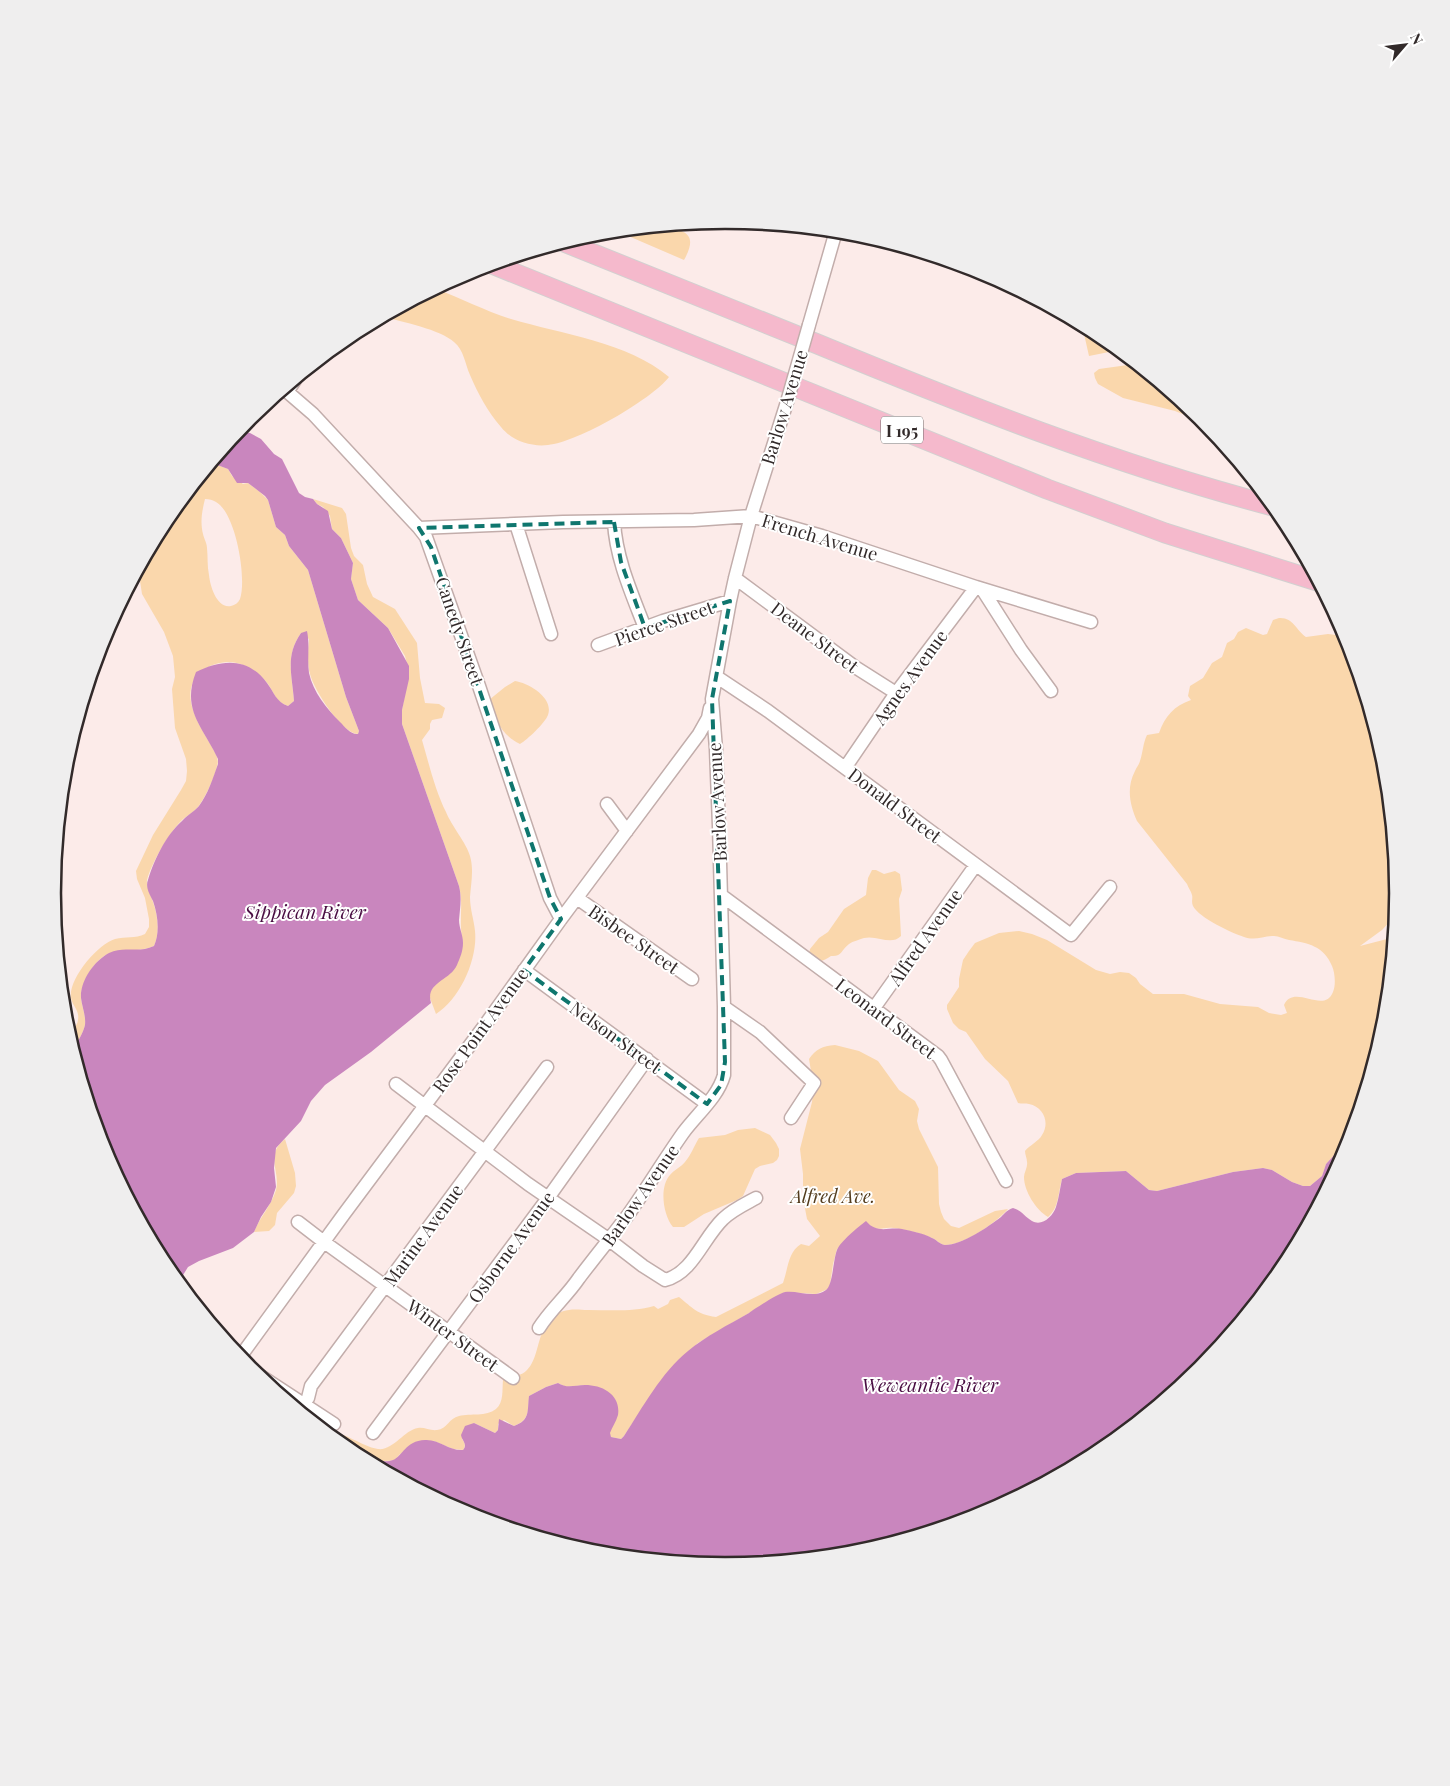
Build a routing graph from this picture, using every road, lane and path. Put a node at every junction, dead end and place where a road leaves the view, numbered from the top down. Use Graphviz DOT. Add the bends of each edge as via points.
graph roads {
  1 [pos="834,239"];
  2 [pos="576,247"];
  3 [pos="502,268"];
  4 [pos="288,393"];
  5 [pos="1262,503"];
  6 [pos="751,516"];
  7 [pos="614,522"];
  8 [pos="516,524"];
  9 [pos="419,528"];
  10 [pos="735,578"];
  11 [pos="1309,579"];
  12 [pos="979,588"];
  13 [pos="730,601"];
  14 [pos="1091,622"];
  15 [pos="644,628"];
  16 [pos="551,634"];
  17 [pos="598,646"];
  18 [pos="717,677"];
  19 [pos="1051,691"];
  20 [pos="896,693"];
  21 [pos="712,699"];
  22 [pos="845,768"];
  23 [pos="607,804"];
  24 [pos="627,831"];
  25 [pos="975,866"];
  26 [pos="1110,887"];
  27 [pos="721,896"];
  28 [pos="577,898"];
  29 [pos="560,919"];
  30 [pos="524,970"];
  31 [pos="692,980"];
  32 [pos="724,1007"];
  33 [pos="874,1008"];
  34 [pos="648,1059"];
  35 [pos="547,1067"];
  36 [pos="396,1084"];
  37 [pos="706,1104"];
  38 [pos="425,1106"];
  39 [pos="791,1118"];
  40 [pos="485,1152"];
  41 [pos="1006,1181"];
  42 [pos="548,1198"];
  43 [pos="756,1198"];
  44 [pos="298,1222"];
  45 [pos="608,1239"];
  46 [pos="324,1242"];
  47 [pos="386,1286"];
  48 [pos="539,1328"];
  49 [pos="449,1332"];
  50 [pos="245,1350"];
  51 [pos="513,1378"];
  52 [pos="291,1396"];
  53 [pos="304,1404"];
  54 [pos="334,1424"];
  55 [pos="373,1433"];
  1 -- 6 [label="street, Barlow Avenue, bridge"];
  2 -- 5 [label="highway" via="962,403 1115,459"];
  3 -- 11 [label="highway, I 195" via="1047,489 1165,533"];
  4 -- 9 [label="street, Canedy Street" via="313,414"];
  6 -- 7 [label="street, French Avenue"];
  6 -- 10 [label="street, Barlow Avenue"];
  6 -- 12 [label="street, French Avenue"];
  7 -- 8 [label="street, French Avenue"];
  7 -- 15 [label="street" via="621,562"];
  8 -- 9 [label="street, French Avenue"];
  8 -- 16 [label="street"];
  9 -- 29 [label="street, Canedy Street" via="431,548 550,898"];
  10 -- 13 [label="street, Barlow Avenue"];
  10 -- 20 [label="street, Deane Street" via="855,667"];
  12 -- 14 [label="street, French Avenue"];
  12 -- 19 [label="street"];
  12 -- 20 [label="street, Agnes Avenue"];
  13 -- 15 [label="street, Pierce Street"];
  13 -- 18 [label="street, Barlow Avenue"];
  15 -- 17 [label="street, Pierce Street"];
  18 -- 21 [label="street, Barlow Avenue"];
  18 -- 22 [label="street, Donald Street"];
  20 -- 22 [label="street, Agnes Avenue"];
  21 -- 24 [label="street, Rose Point Avenue" via="708,718 699,734"];
  21 -- 27 [label="street, Barlow Avenue"];
  22 -- 25 [label="street, Donald Street"];
  23 -- 24 [label="street"];
  24 -- 28 [label="street, Rose Point Avenue"];
  25 -- 26 [label="street, Donald Street" via="1071,935"];
  25 -- 33 [label="street, Alfred Avenue"];
  27 -- 32 [label="street, Barlow Avenue"];
  27 -- 33 [label="street, Leonard Street"];
  28 -- 29 [label="street, Rose Point Avenue"];
  28 -- 31 [label="street, Bisbee Street"];
  29 -- 30 [label="street, Rose Point Avenue"];
  30 -- 34 [label="street, Nelson Street"];
  30 -- 38 [label="street, Rose Point Avenue"];
  32 -- 37 [label="street, Barlow Avenue" via="724,1075 721,1085"];
  32 -- 39 [label="street" via="760,1032 814,1083"];
  33 -- 41 [label="street, Leonard Street" via="941,1060"];
  34 -- 37 [label="street, Nelson Street"];
  34 -- 42 [label="street, Osborne Avenue"];
  35 -- 40 [label="street, Marine Avenue"];
  36 -- 38 [label="street"];
  37 -- 45 [label="street, Barlow Avenue"];
  38 -- 40 [label="street"];
  38 -- 46 [label="street, Rose Point Avenue"];
  40 -- 42 [label="street"];
  40 -- 47 [label="street, Marine Avenue"];
  42 -- 45 [label="street"];
  42 -- 49 [label="street, Osborne Avenue"];
  43 -- 45 [label="street" via="723,1219 684,1270 674,1278 665,1280"];
  44 -- 46 [label="street, Winter Street"];
  45 -- 48 [label="street, Barlow Avenue"];
  46 -- 47 [label="street, Winter Street"];
  46 -- 50 [label="street, Rose Point Avenue"];
  47 -- 49 [label="street, Winter Street"];
  47 -- 53 [label="street, Marine Avenue" via="311,1386"];
  49 -- 51 [label="street, Winter Street"];
  49 -- 55 [label="street, Osborne Avenue"];
  52 -- 53 [label="street"];
  53 -- 54 [label="street"];
}
